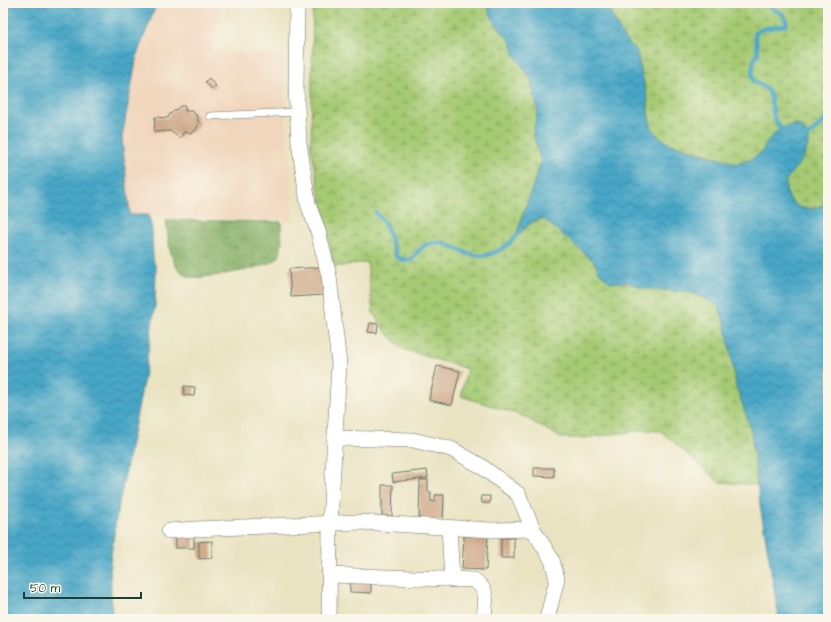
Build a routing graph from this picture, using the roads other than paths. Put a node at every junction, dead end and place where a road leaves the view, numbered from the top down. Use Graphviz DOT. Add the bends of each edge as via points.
graph roads {
  1 [pos="297,3"];
  2 [pos="297,112"];
  3 [pos="210,116"];
  4 [pos="335,438"];
  5 [pos="330,523"];
  6 [pos="449,528"];
  7 [pos="533,529"];
  8 [pos="169,532"];
  9 [pos="329,575"];
  10 [pos="452,580"];
  11 [pos="328,619"];
  12 [pos="484,619"];
  13 [pos="546,619"];
  1 -- 2 [label="street"];
  2 -- 3 [label="lane"];
  2 -- 4 [label="street" via="298,142 308,204 318,231 329,276 339,364"];
  4 -- 5 [label="street"];
  4 -- 7 [label="street" via="412,440 451,450 481,466 518,494"];
  5 -- 6 [label="street" via="360,522"];
  5 -- 8 [label="street"];
  5 -- 9 [label="street"];
  6 -- 7 [label="street"];
  6 -- 10 [label="street"];
  7 -- 13 [label="street" via="552,560 557,579"];
  9 -- 10 [label="street"];
  9 -- 11 [label="street"];
  10 -- 12 [label="street" via="474,580 482,585 485,592"];
}
